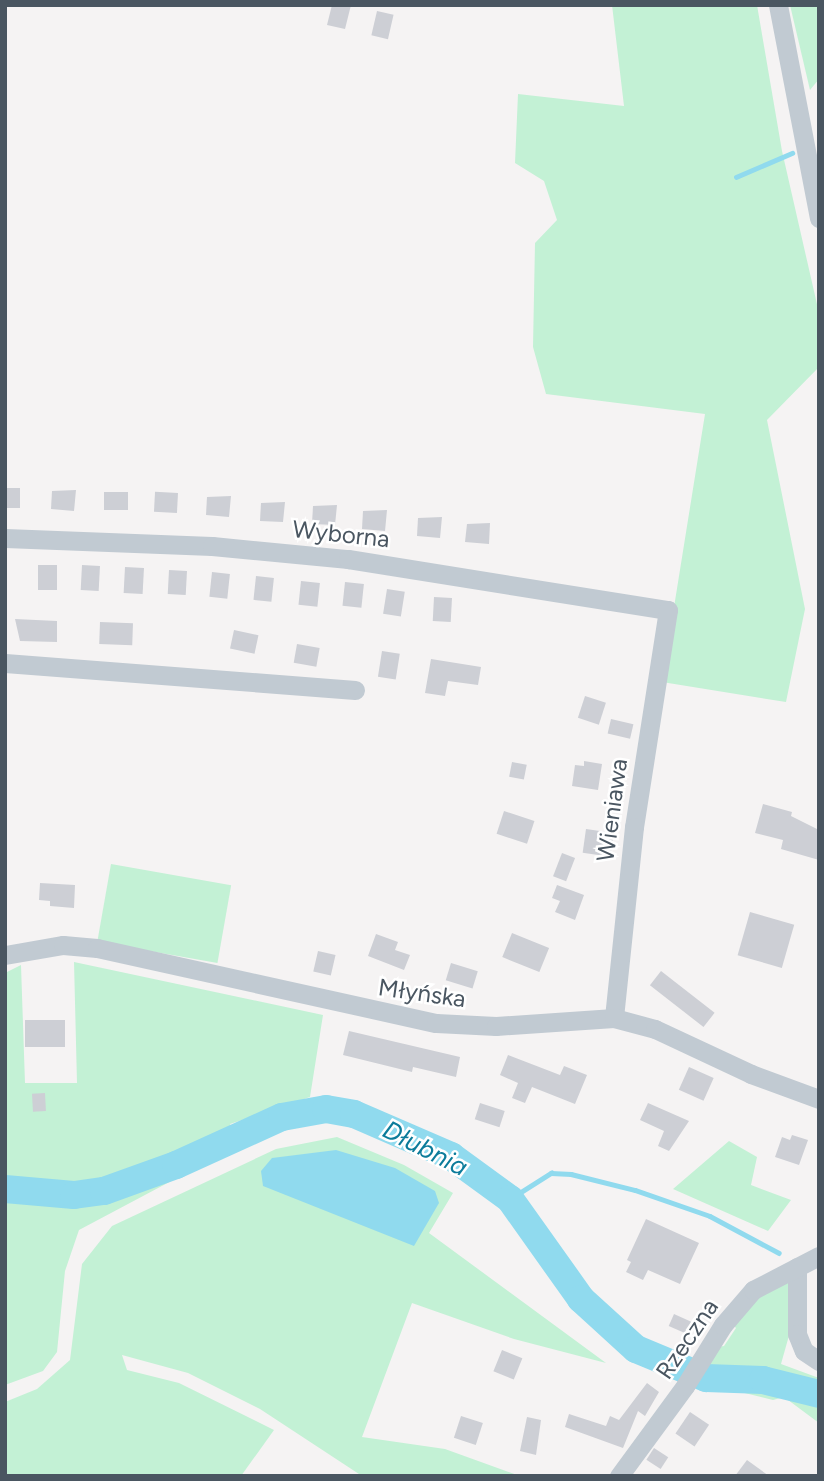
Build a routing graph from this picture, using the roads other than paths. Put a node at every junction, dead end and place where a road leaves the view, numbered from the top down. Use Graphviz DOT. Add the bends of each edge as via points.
graph roads {
  1 [pos="778,5"];
  2 [pos="819,218"];
  3 [pos="5,538"];
  4 [pos="668,610"];
  5 [pos="5,663"];
  6 [pos="355,690"];
  7 [pos="7,953"];
  8 [pos="614,1018"];
  9 [pos="819,1099"];
  10 [pos="819,1256"];
  11 [pos="797,1267"];
  12 [pos="819,1361"];
  13 [pos="619,1476"];
  1 -- 2 [label="street"];
  3 -- 4 [label="street, Wyborna" via="212,546 336,557 472,575"];
  4 -- 8 [label="street, Wieniawa" via="634,827"];
  5 -- 6 [label="street"];
  7 -- 8 [label="street, Młyńska" via="63,946 97,948 436,1023 496,1026"];
  8 -- 9 [label="street, Młyńska" via="655,1029 751,1074"];
  10 -- 11 [label="street, Rzeczna"];
  11 -- 12 [label="street" via="797,1334 804,1351"];
  11 -- 13 [label="street, Rzeczna" via="753,1290 723,1325"];
}
